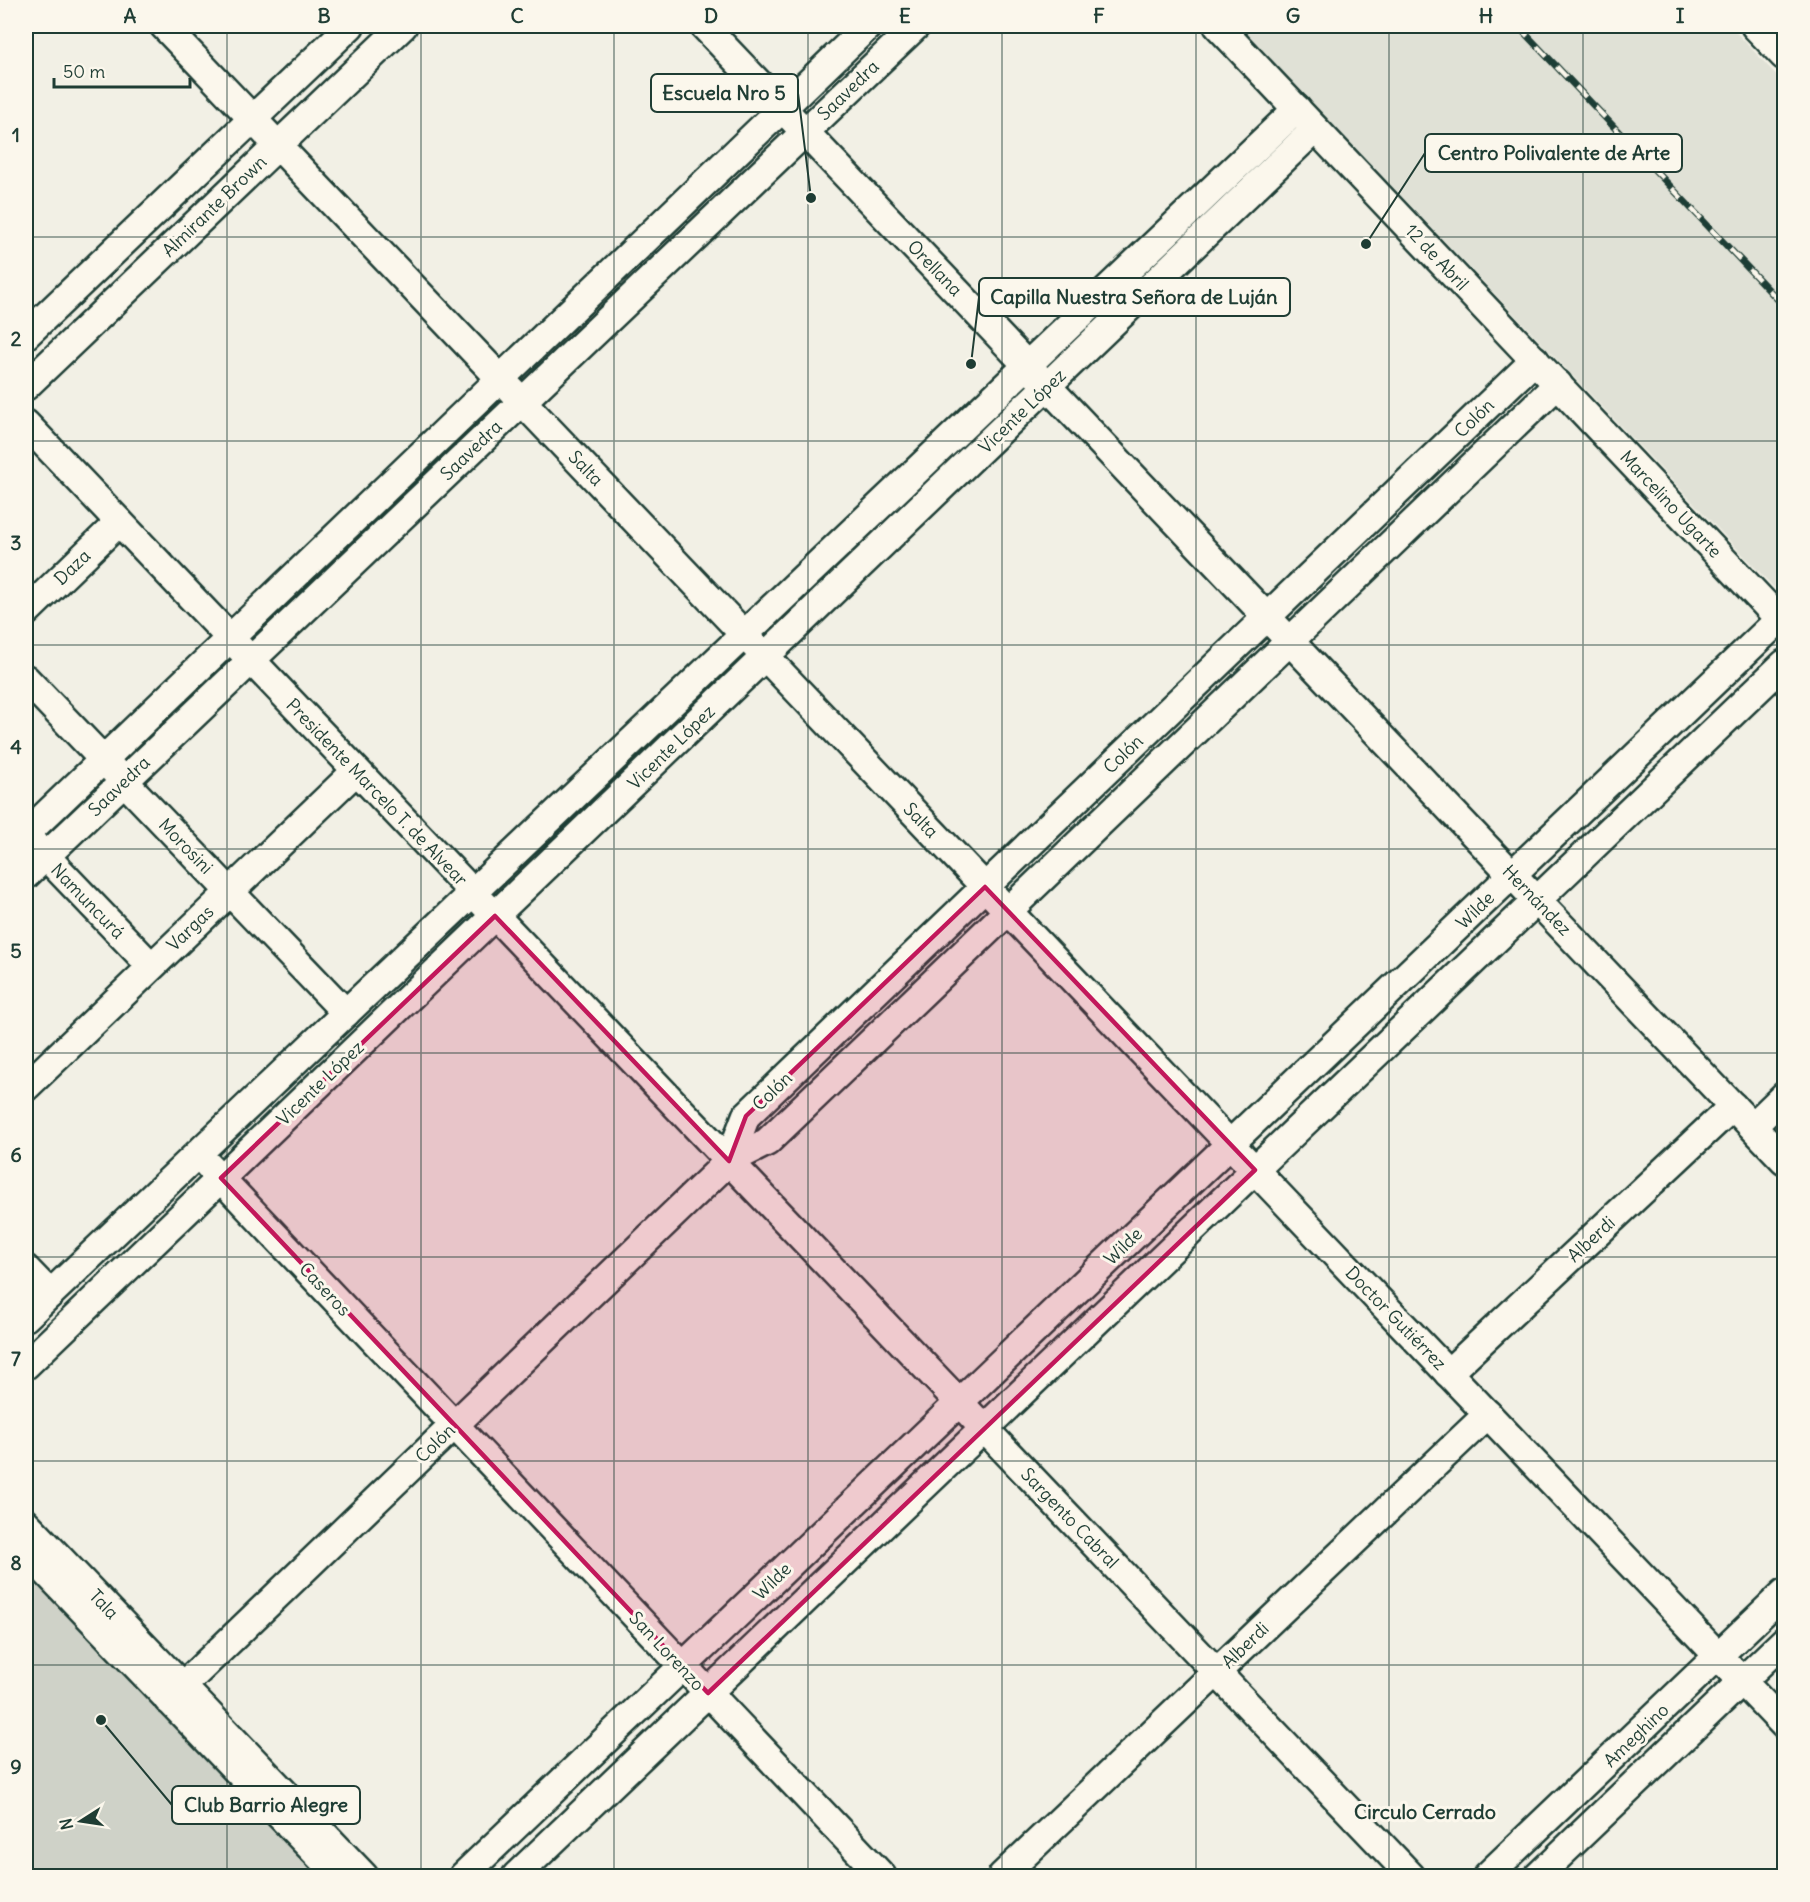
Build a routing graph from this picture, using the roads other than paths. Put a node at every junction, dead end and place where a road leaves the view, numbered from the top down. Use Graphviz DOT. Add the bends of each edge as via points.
graph roads {
  1 [pos="164,26"];
  2 [pos="350,26"];
  3 [pos="403,26"];
  4 [pos="704,26"];
  5 [pos="868,26"];
  6 [pos="916,26"];
  7 [pos="1218,26"];
  8 [pos="1755,26"];
  9 [pos="1785,56"];
  10 [pos="782,108"];
  11 [pos="1297,109"];
  12 [pos="252,118"];
  13 [pos="1315,129"];
  14 [pos="804,131"];
  15 [pos="278,145"];
  16 [pos="26,335"];
  17 [pos="1534,360"];
  18 [pos="1027,365"];
  19 [pos="501,378"];
  20 [pos="1558,384"];
  21 [pos="26,386"];
  22 [pos="1048,387"];
  23 [pos="522,401"];
  24 [pos="26,424"];
  25 [pos="119,522"];
  26 [pos="26,612"];
  27 [pos="1267,616"];
  28 [pos="1783,620"];
  29 [pos="744,634"];
  30 [pos="230,638"];
  31 [pos="1290,641"];
  32 [pos="766,657"];
  33 [pos="251,660"];
  34 [pos="1785,664"];
  35 [pos="26,679"];
  36 [pos="103,760"];
  37 [pos="356,771"];
  38 [pos="123,781"];
  39 [pos="26,835"];
  40 [pos="45,856"];
  41 [pos="26,875"];
  42 [pos="1513,875"];
  43 [pos="985,886"];
  44 [pos="229,891"];
  45 [pos="473,892"];
  46 [pos="1537,900"];
  47 [pos="1008,911"];
  48 [pos="495,916"];
  49 [pos="151,966"];
  50 [pos="346,1013"];
  51 [pos="26,1087"];
  52 [pos="1785,1096"];
  53 [pos="1733,1106"];
  54 [pos="1753,1126"];
  55 [pos="1230,1144"];
  56 [pos="1781,1150"];
  57 [pos="197,1154"];
  58 [pos="729,1161"];
  59 [pos="1255,1170"];
  60 [pos="220,1178"];
  61 [pos="26,1269"];
  62 [pos="50,1294"];
  63 [pos="26,1317"];
  64 [pos="26,1365"];
  65 [pos="1448,1373"];
  66 [pos="960,1402"];
  67 [pos="1488,1414"];
  68 [pos="454,1425"];
  69 [pos="985,1429"];
  70 [pos="26,1523"];
  71 [pos="26,1551"];
  72 [pos="1785,1593"];
  73 [pos="1785,1641"];
  74 [pos="1718,1656"];
  75 [pos="682,1667"];
  76 [pos="1217,1672"];
  77 [pos="1743,1681"];
  78 [pos="175,1693"];
  79 [pos="708,1693"];
  80 [pos="1785,1725"];
  81 [pos="338,1876"];
  82 [pos="364,1876"];
  83 [pos="463,1876"];
  84 [pos="516,1876"];
  85 [pos="882,1876"];
  86 [pos="1002,1876"];
  87 [pos="1411,1876"];
  88 [pos="1487,1876"];
  89 [pos="1538,1876"];
  1 -- 12 [label="street, Salta"];
  2 -- 12 [label="street, Almirante Brown"];
  3 -- 15 [label="street, Almirante Brown"];
  4 -- 10 [label="street, Orellana"];
  5 -- 10 [label="street, Saavedra"];
  6 -- 14 [label="street, Saavedra"];
  7 -- 11 [label="street, 12 de Abril"];
  8 -- 9 [label="street"];
  10 -- 14 [label="street, Orellana"];
  10 -- 19 [label="street, Saavedra"];
  11 -- 13 [label="street, 12 de Abril"];
  11 -- 18 [label="street, Vicente López"];
  12 -- 15 [label="street, Salta"];
  12 -- 16 [label="street, Almirante Brown"];
  13 -- 17 [label="street, 12 de Abril"];
  13 -- 22 [label="street, Vicente López"];
  14 -- 18 [label="street, Orellana"];
  14 -- 23 [label="street, Saavedra"];
  15 -- 19 [label="street, Salta"];
  15 -- 21 [label="street, Almirante Brown"];
  17 -- 20 [label="street, 12 de Abril"];
  17 -- 27 [label="street, Colón"];
  18 -- 22 [label="street, Orellana"];
  18 -- 29 [label="street, Vicente López"];
  19 -- 23 [label="street, Salta"];
  19 -- 30 [label="street, Saavedra"];
  20 -- 28 [label="street, Marcelino Ugarte"];
  20 -- 31 [label="street, Colón"];
  22 -- 27 [label="street, Orellana"];
  22 -- 32 [label="street, Vicente López"];
  23 -- 29 [label="street, Salta"];
  23 -- 33 [label="street, Saavedra"];
  24 -- 25 [label="street, Presidente Marcelo T. de Alvear"];
  25 -- 26 [label="street, Daza"];
  25 -- 30 [label="street, Presidente Marcelo T. de Alvear"];
  27 -- 31 [label="street, Orellana"];
  27 -- 43 [label="street, Colón"];
  28 -- 42 [label="street, Wilde"];
  29 -- 32 [label="street, Salta"];
  29 -- 45 [label="street, Vicente López"];
  30 -- 33 [label="street, Presidente Marcelo T. de Alvear"];
  30 -- 36 [label="street, Saavedra"];
  31 -- 42 [label="street, Hernández"];
  31 -- 47 [label="street, Colón"];
  32 -- 43 [label="street, Salta"];
  32 -- 48 [label="street, Vicente López"];
  33 -- 37 [label="street, Presidente Marcelo T. de Alvear"];
  33 -- 38 [label="street, Saavedra"];
  34 -- 46 [label="street, Wilde"];
  35 -- 36 [label="street, Morosini"];
  36 -- 38 [label="street, Morosini"];
  36 -- 39 [label="street, Saavedra"];
  37 -- 44 [label="street, Vargas"];
  37 -- 45 [label="street, Presidente Marcelo T. de Alvear"];
  38 -- 40 [label="street, Saavedra"];
  38 -- 44 [label="street, Morosini"];
  39 -- 40 [label="street, Namuncurá"];
  40 -- 41 [label="street, Saavedra"];
  40 -- 49 [label="street, Namuncurá"];
  42 -- 46 [label="street, Hernández"];
  42 -- 55 [label="street, Wilde"];
  43 -- 47 [label="street, Salta"];
  43 -- 58 [label="street, Colón" via="746,1116"];
  44 -- 49 [label="street, Vargas"];
  44 -- 50 [label="street, Morosini"];
  45 -- 48 [label="street, Presidente Marcelo T. de Alvear"];
  45 -- 50 [label="street, Vicente López"];
  46 -- 53 [label="street, Hernández"];
  46 -- 59 [label="street, Wilde"];
  47 -- 55 [label="street, Doctor Gutiérrez"];
  47 -- 58 [label="street, Colón" via="767,1142"];
  48 -- 58 [label="street, Presidente Marcelo T. de Alvear"];
  48 -- 60 [label="street, Vicente López"];
  49 -- 51 [label="street, Vargas"];
  50 -- 57 [label="street, Vicente López"];
  52 -- 54 [label="street"];
  53 -- 54 [label="street, Hernández"];
  53 -- 65 [label="street, Alberdi"];
  54 -- 56 [label="street, Hernández"];
  55 -- 59 [label="street, Doctor Gutiérrez"];
  55 -- 66 [label="street, Wilde"];
  57 -- 60 [label="street, Caseros"];
  57 -- 62 [label="street, Vicente López"];
  58 -- 66 [label="street, Sargento Cabral"];
  58 -- 68 [label="street, Colón"];
  59 -- 65 [label="street, Doctor Gutiérrez"];
  59 -- 69 [label="street, Wilde"];
  60 -- 64 [label="street, Vicente López"];
  60 -- 68 [label="street, Caseros"];
  61 -- 62 [label="street"];
  62 -- 63 [label="street, Vicente López"];
  65 -- 67 [label="street, Doctor Gutiérrez"];
  66 -- 69 [label="street, Sargento Cabral"];
  66 -- 75 [label="street, Wilde"];
  67 -- 74 [label="street, Doctor Gutiérrez"];
  67 -- 76 [label="street, Alberdi"];
  68 -- 75 [label="street, San Lorenzo"];
  68 -- 78 [label="street, Colón"];
  69 -- 76 [label="street, Sargento Cabral"];
  69 -- 79 [label="street, Wilde"];
  70 -- 78 [label="street, Tala"];
  71 -- 78 [label="street, Tala"];
  72 -- 74 [label="street, Ameghino"];
  73 -- 77 [label="street, Ameghino"];
  74 -- 77 [label="street, Doctor Gutiérrez"];
  74 -- 88 [label="street, Ameghino"];
  75 -- 79 [label="street, San Lorenzo"];
  75 -- 83 [label="street, Wilde"];
  76 -- 86 [label="street, Alberdi"];
  76 -- 87 [label="street, Sargento Cabral"];
  77 -- 80 [label="street, Doctor Gutiérrez"];
  77 -- 89 [label="street, Ameghino"];
  78 -- 81 [label="street"];
  78 -- 82 [label="street"];
  79 -- 84 [label="street, Wilde"];
  79 -- 85 [label="street, San Lorenzo"];
}
